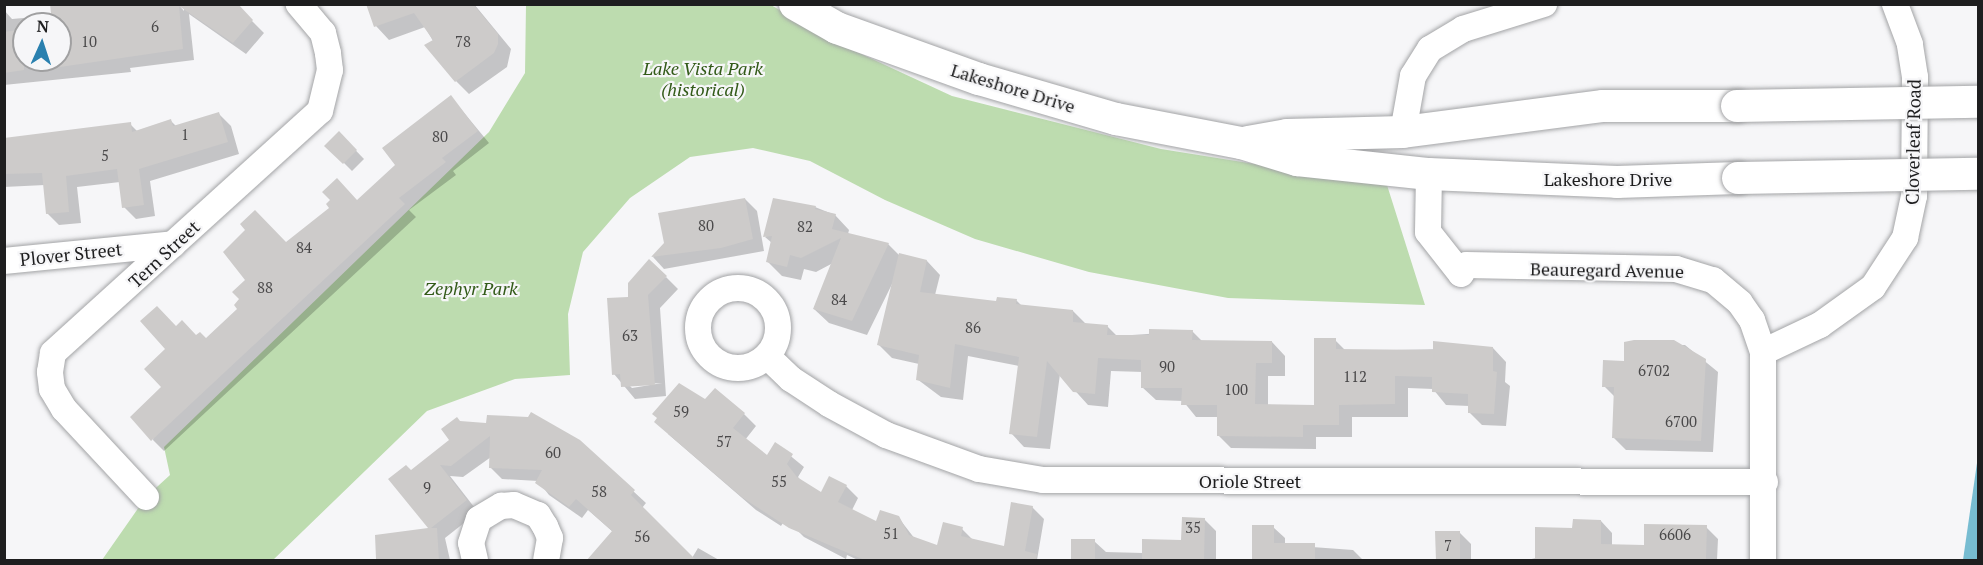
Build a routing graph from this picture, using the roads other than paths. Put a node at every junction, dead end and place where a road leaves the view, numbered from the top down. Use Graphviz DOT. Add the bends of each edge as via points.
graph roads {
  1 [pos="299,4"];
  2 [pos="795,4"];
  3 [pos="1544,4"];
  4 [pos="1895,4"];
  5 [pos="1978,102"];
  6 [pos="1403,132"];
  7 [pos="1241,143"];
  8 [pos="1429,174"];
  9 [pos="1978,174"];
  10 [pos="173,244"];
  11 [pos="4,261"];
  12 [pos="1763,352"];
  13 [pos="767,356"];
  14 [pos="1765,482"];
  15 [pos="146,497"];
  16 [pos="475,561"];
  17 [pos="546,561"];
  18 [pos="1763,561"];
  1 -- 10 [label="street, Tern Street" via="322,33 328,53 330,70 320,111"];
  2 -- 7 [label="street, Lakeshore Drive" via="837,28 979,79 1116,119"];
  3 -- 6 [label="street" via="1462,29 1430,49 1413,76"];
  4 -- 12 [label="street, Cloverleaf Road" via="1910,44 1915,77 1914,196 1905,238 1873,287 1820,325"];
  5 -- 6 [label="street, Lakeshore Drive, bridge" via="1603,106"];
  6 -- 7 [label="street, Lakeshore Drive" via="1287,135"];
  7 -- 8 [label="street, Lakeshore Drive" via="1297,160"];
  8 -- 9 [label="street, Lakeshore Drive, bridge" via="1617,182"];
  8 -- 12 [label="street, Beauregard Avenue" via="1428,232 1461,274 1466,265 1655,267 1699,273 1713,279 1740,303 1752,320"];
  10 -- 11 [label="street, Plover Street"];
  10 -- 15 [label="street, Tern Street" via="53,353 50,372 52,389 64,409"];
  12 -- 14 [label="street, Beauregard Avenue"];
  13 -- 14 [label="street, Oriole Street" via="791,379 828,404 886,435 979,469 1043,480"];
  14 -- 18 [label="street, Beauregard Avenue"];
  16 -- 17 [label="street" via="471,543 480,519 501,506 514,505 532,512 545,526 550,538"];
}
